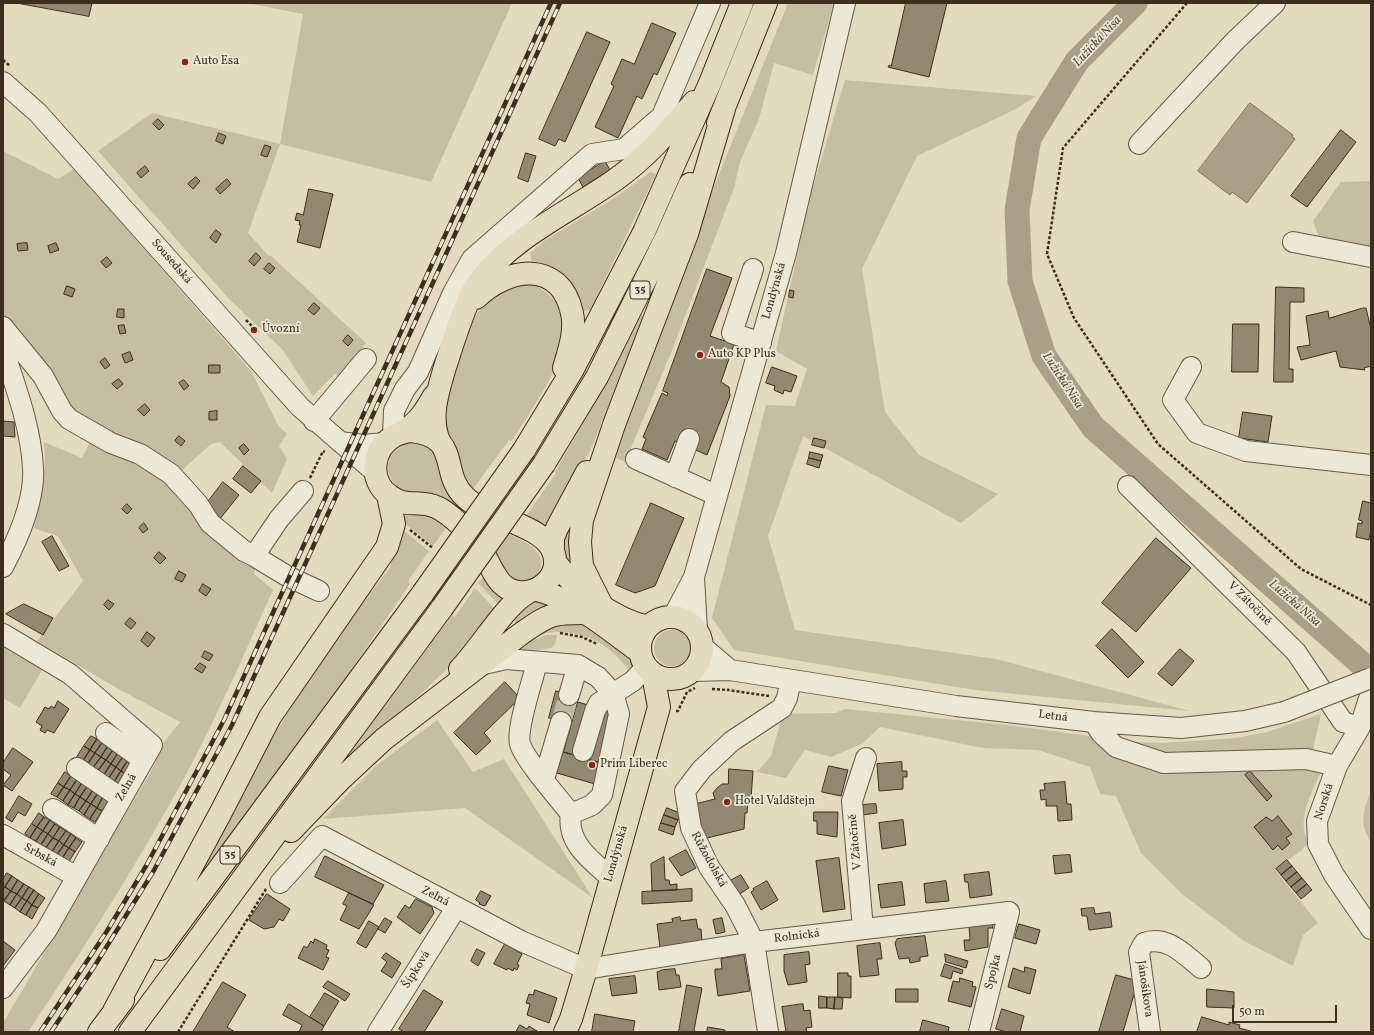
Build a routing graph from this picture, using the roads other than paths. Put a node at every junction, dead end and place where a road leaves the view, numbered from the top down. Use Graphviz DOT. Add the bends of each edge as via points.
graph roads {
  1 [pos="710,3"];
  2 [pos="742,3"];
  3 [pos="766,3"];
  4 [pos="845,3"];
  5 [pos="1275,3"];
  6 [pos="3,82"];
  7 [pos="710,83"];
  8 [pos="724,109"];
  9 [pos="1139,144"];
  10 [pos="1293,242"];
  11 [pos="1371,257"];
  12 [pos="753,269"];
  13 [pos="467,307"];
  14 [pos="3,327"];
  15 [pos="760,343"];
  16 [pos="3,350"];
  17 [pos="366,359"];
  18 [pos="1191,367"];
  19 [pos="440,384"];
  20 [pos="553,403"];
  21 [pos="314,421"];
  22 [pos="615,422"];
  23 [pos="393,437"];
  24 [pos="689,439"];
  25 [pos="439,441"];
  26 [pos="340,442"];
  27 [pos="636,459"];
  28 [pos="1371,465"];
  29 [pos="375,472"];
  30 [pos="675,477"];
  31 [pos="1128,486"];
  32 [pos="304,491"];
  33 [pos="388,495"];
  34 [pos="716,495"];
  35 [pos="254,556"];
  36 [pos="554,556"];
  37 [pos="3,567"];
  38 [pos="694,576"];
  39 [pos="319,591"];
  40 [pos="532,592"];
  41 [pos="593,609"];
  42 [pos="673,617"];
  43 [pos="648,627"];
  44 [pos="3,634"];
  45 [pos="700,638"];
  46 [pos="537,662"];
  47 [pos="484,664"];
  48 [pos="578,665"];
  49 [pos="646,665"];
  50 [pos="730,670"];
  51 [pos="1371,678"];
  52 [pos="791,680"];
  53 [pos="694,681"];
  54 [pos="613,693"];
  55 [pos="569,695"];
  56 [pos="659,707"];
  57 [pos="1366,710"];
  58 [pos="419,712"];
  59 [pos="561,722"];
  60 [pos="1094,722"];
  61 [pos="106,734"];
  62 [pos="554,744"];
  63 [pos="583,751"];
  64 [pos="610,758"];
  65 [pos="866,758"];
  66 [pos="143,760"];
  67 [pos="1337,766"];
  68 [pos="77,768"];
  69 [pos="544,779"];
  70 [pos="121,798"];
  71 [pos="53,809"];
  72 [pos="571,814"];
  73 [pos="3,835"];
  74 [pos="99,839"];
  75 [pos="249,870"];
  76 [pos="77,877"];
  77 [pos="611,878"];
  78 [pos="280,883"];
  79 [pos="456,908"];
  80 [pos="1009,912"];
  81 [pos="863,929"];
  82 [pos="1371,930"];
  83 [pos="754,942"];
  84 [pos="1201,968"];
  85 [pos="586,969"];
  86 [pos="3,988"];
  87 [pos="114,1011"];
  88 [pos="99,1032"];
  89 [pos="130,1032"];
  90 [pos="378,1032"];
  91 [pos="565,1032"];
  92 [pos="768,1032"];
  93 [pos="979,1032"];
  94 [pos="1150,1032"];
  1 -- 23 [label="street" via="662,116 624,149 592,154 472,259 453,293 418,372 405,389 394,411"];
  2 -- 7 [label="main road, 35"];
  3 -- 8 [label="main road, 35"];
  4 -- 15 [label="street, Londýnská" via="786,253"];
  5 -- 9 [label="street" via="1235,41"];
  6 -- 21 [label="street, Sousedská" via="38,113"];
  7 -- 13 [label="main road, 35" via="646,156 586,200 544,224 493,265 477,284"];
  7 -- 20 [label="main road, 35" via="644,232"];
  8 -- 22 [label="main road, 35" via="687,234"];
  8 -- 75 [label="main road, 35, bridge" via="666,238 597,377 544,464 442,608"];
  10 -- 11 [label="street"];
  12 -- 15 [label="street" via="732,333"];
  13 -- 19 [label="main road, 35"];
  13 -- 20 [label="main road, 35" via="484,291 513,275 542,275 560,288 568,299 572,315 572,335"];
  14 -- 35 [label="street" via="43,376 69,419 111,443 140,454 171,474 198,504 210,523"];
  15 -- 34 [label="street, Londýnská"];
  16 -- 37 [label="street" via="30,439 33,470 19,537"];
  17 -- 21 [label="street"];
  18 -- 28 [label="street" via="1173,400 1197,433 1246,451"];
  19 -- 23 [label="main road, 35" via="415,425"];
  19 -- 25 [label="main road, 35" via="434,417 435,432"];
  20 -- 87 [label="main road, 35, bridge" via="524,450 423,593"];
  21 -- 26 [label="street, Sousedská"];
  22 -- 36 [label="main road, 35" via="557,528"];
  22 -- 41 [label="main road, 35" via="582,520 582,566"];
  23 -- 25 [label="main road" via="421,432"];
  23 -- 26 [label="street" via="363,445"];
  23 -- 29 [label="main road" via="379,452"];
  24 -- 30 [label="street"];
  25 -- 36 [label="main road" via="450,460 453,481 464,497 487,512 543,538"];
  26 -- 29 [label="street, Sousedská"];
  27 -- 30 [label="street"];
  29 -- 33 [label="main road" via="378,482"];
  30 -- 34 [label="street"];
  31 -- 57 [label="street, V Zátočině" via="1296,652 1342,722"];
  32 -- 35 [label="street" via="279,519"];
  33 -- 40 [label="main road" via="408,504 429,504 447,513 471,535 501,583 512,590"];
  33 -- 87 [label="main road" via="394,524 387,547 270,717 222,812"];
  34 -- 38 [label="street, Londýnská"];
  35 -- 39 [label="street"];
  36 -- 40 [label="main road" via="552,574 546,585"];
  36 -- 41 [label="main road"];
  38 -- 42 [label="street, Londýnská"];
  38 -- 45 [label="street, Londýnská"];
  40 -- 41 [label="main road" via="552,594"];
  40 -- 58 [label="main road" via="515,602 474,654"];
  41 -- 43 [label="main road"];
  41 -- 47 [label="main road" via="556,613 545,617"];
  41 -- 49 [label="main road"];
  42 -- 43 [label="main road" via="655,621"];
  42 -- 45 [label="main road" via="691,623"];
  43 -- 49 [label="main road, Londýnská" via="643,634"];
  44 -- 66 [label="street, Zelná" via="70,674 152,745"];
  45 -- 50 [label="street"];
  45 -- 53 [label="main road, Londýnská" via="702,655"];
  46 -- 47 [label="street" via="506,659"];
  46 -- 48 [label="street"];
  46 -- 69 [label="street" via="520,728 520,744"];
  47 -- 58 [label="main road"];
  48 -- 54 [label="street" via="598,677"];
  48 -- 55 [label="street"];
  49 -- 53 [label="main road" via="661,678"];
  49 -- 54 [label="street" via="633,681"];
  49 -- 56 [label="main road, Londýnská"];
  50 -- 52 [label="street, Letná"];
  50 -- 53 [label="street, Letná"];
  51 -- 60 [label="street, Letná, bridge" via="1284,712 1245,721 1181,728"];
  52 -- 60 [label="street, Letná" via="956,706"];
  52 -- 83 [label="street, Růžodolská" via="782,708 732,741 702,769 685,791 691,828 709,867 735,906"];
  53 -- 56 [label="main road, Londýnská"];
  54 -- 63 [label="street" via="599,703 594,711"];
  54 -- 64 [label="street" via="618,714"];
  56 -- 77 [label="main road, Londýnská"];
  57 -- 67 [label="street, Norská"];
  58 -- 75 [label="main road" via="384,739"];
  59 -- 62 [label="street"];
  60 -- 67 [label="street" via="1101,733 1116,747 1164,763 1306,759"];
  61 -- 66 [label="street"];
  62 -- 63 [label="street"];
  62 -- 69 [label="street"];
  63 -- 64 [label="street"];
  64 -- 72 [label="street" via="602,795 592,805"];
  65 -- 81 [label="street, V Zátočině" via="852,801"];
  66 -- 70 [label="street, Zelná"];
  67 -- 82 [label="street, Norská" via="1317,821 1318,844 1334,875"];
  68 -- 70 [label="street"];
  69 -- 72 [label="street"];
  70 -- 74 [label="street, Zelná"];
  71 -- 74 [label="street"];
  72 -- 77 [label="street" via="569,824 576,843 592,862"];
  73 -- 76 [label="street, Srbská"];
  74 -- 76 [label="street, Zelná"];
  75 -- 89 [label="main road, 35"];
  76 -- 86 [label="street, Zelná" via="46,930"];
  77 -- 85 [label="main road, Londýnská"];
  78 -- 79 [label="street, Zelná" via="322,836"];
  79 -- 85 [label="street, Zelná" via="521,941"];
  79 -- 90 [label="street, Šípková"];
  80 -- 81 [label="street, Rolnická"];
  80 -- 93 [label="street, Spojka"];
  81 -- 83 [label="street, Rolnická"];
  83 -- 85 [label="street, Rolnická"];
  83 -- 92 [label="street, Růžodolská"];
  84 -- 94 [label="street, Jánošíkova" via="1172,945 1154,939 1144,943 1139,952"];
  85 -- 91 [label="main road, Londýnská"];
  87 -- 88 [label="main road, 35"];
}
